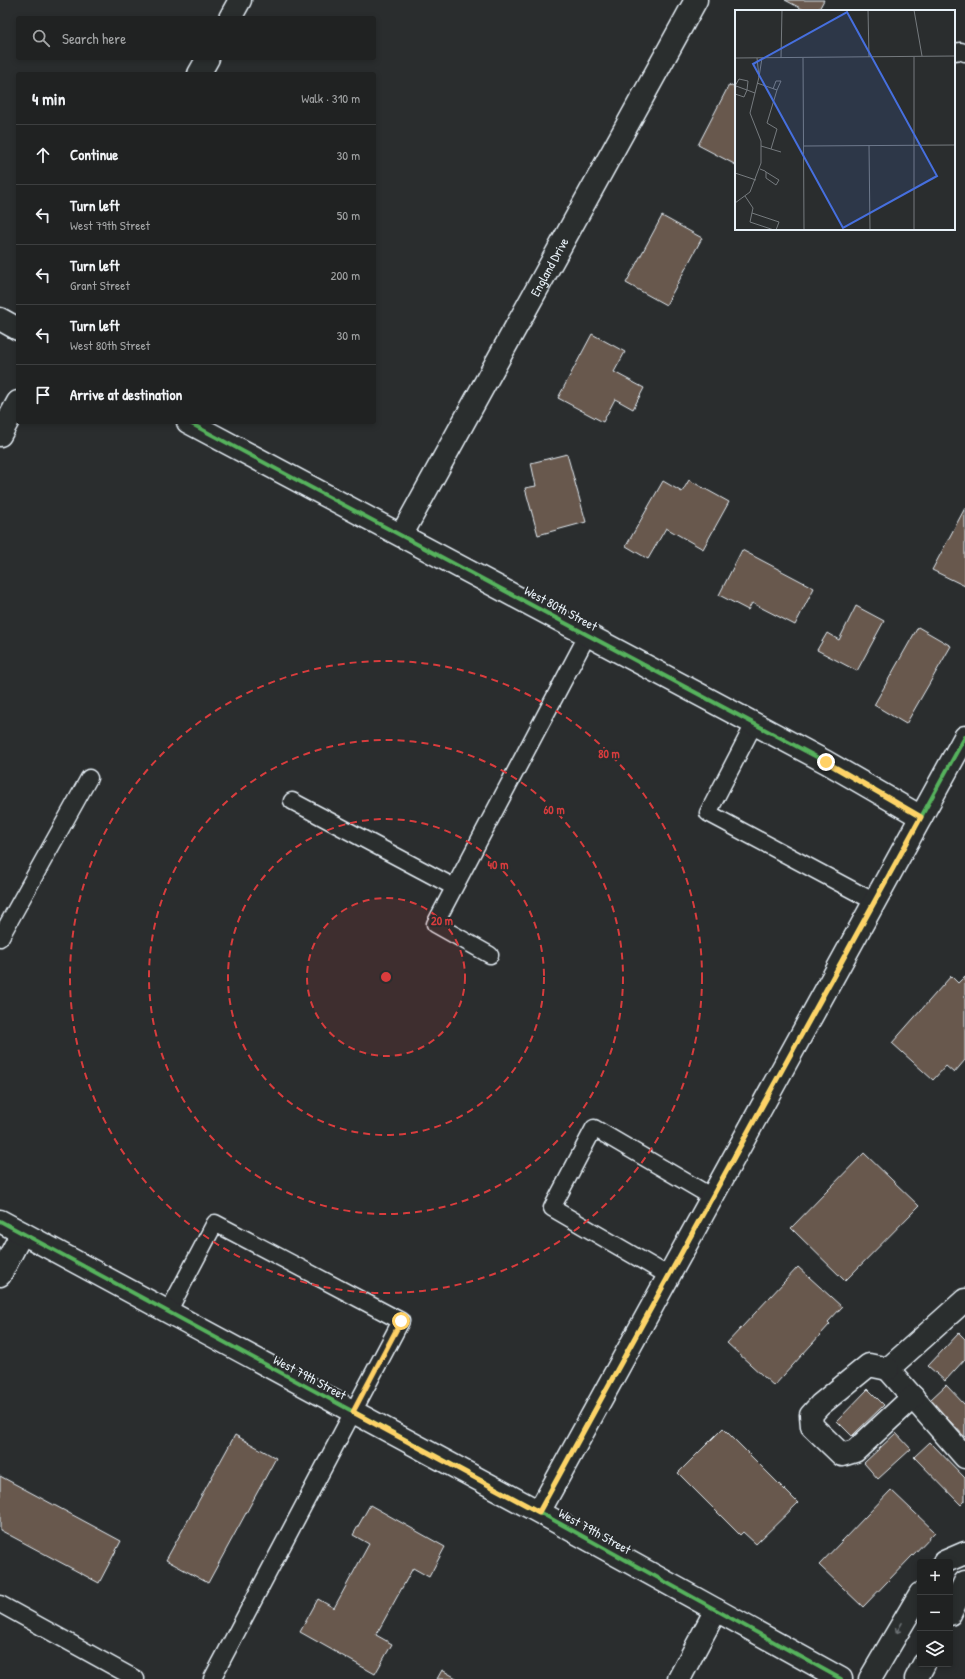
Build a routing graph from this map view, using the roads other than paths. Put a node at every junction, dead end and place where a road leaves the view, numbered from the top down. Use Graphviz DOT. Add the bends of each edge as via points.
graph roads {
  1 [pos="240,0"];
  2 [pos="696,0"];
  3 [pos="231,16"];
  4 [pos="207,60"];
  5 [pos="200,72"];
  6 [pos="0,319"];
  7 [pos="16,329"];
  8 [pos="16,406"];
  9 [pos="192,424"];
  10 [pos="0,435"];
  11 [pos="402,534"];
  12 [pos="588,634"];
  13 [pos="754,724"];
  14 [pos="965,737"];
  15 [pos="89,778"];
  16 [pos="292,801"];
  17 [pos="921,817"];
  18 [pos="454,887"];
  19 [pos="875,902"];
  20 [pos="0,938"];
  21 [pos="490,955"];
  22 [pos="712,1197"];
  23 [pos="0,1221"];
  24 [pos="22,1233"];
  25 [pos="0,1275"];
  26 [pos="669,1276"];
  27 [pos="965,1300"];
  28 [pos="168,1312"];
  29 [pos="888,1369"];
  30 [pos="913,1397"];
  31 [pos="353,1412"];
  32 [pos="965,1456"];
  33 [pos="539,1512"];
  34 [pos="965,1553"];
  35 [pos="951,1559"];
  36 [pos="965,1582"];
  37 [pos="919,1595"];
  38 [pos="0,1604"];
  39 [pos="953,1608"];
  40 [pos="716,1610"];
  41 [pos="922,1667"];
  42 [pos="136,1679"];
  43 [pos="212,1679"];
  44 [pos="678,1679"];
  45 [pos="841,1679"];
  46 [pos="870,1679"];
  47 [pos="916,1679"];
  1 -- 3 [label="street"];
  2 -- 11 [label="street, England Drive"];
  4 -- 5 [label="street"];
  6 -- 7 [label="street"];
  8 -- 10 [label="street"];
  9 -- 11 [label="street, West 80th Street"];
  11 -- 12 [label="street, West 80th Street"];
  12 -- 13 [label="street, West 80th Street"];
  12 -- 18 [label="lane"];
  13 -- 17 [label="street, West 80th Street"];
  13 -- 19 [label="lane" via="708,813"];
  14 -- 17 [label="street"];
  15 -- 20 [label="lane"];
  16 -- 18 [label="lane"];
  17 -- 19 [label="street"];
  18 -- 21 [label="lane" via="435,924"];
  19 -- 22 [label="street"];
  22 -- 26 [label="street"];
  22 -- 26 [label="lane" via="594,1128 552,1208"];
  23 -- 24 [label="street, West 79th Street"];
  24 -- 25 [label="street"];
  24 -- 28 [label="street, West 79th Street"];
  26 -- 33 [label="street"];
  27 -- 29 [label="street"];
  28 -- 31 [label="street, West 79th Street"];
  28 -- 31 [label="lane" via="215,1223 401,1321"];
  29 -- 30 [label="street"];
  29 -- 30 [label="street" via="869,1365 820,1405 811,1416 812,1426 842,1455 855,1451"];
  30 -- 32 [label="street"];
  31 -- 33 [label="street, West 79th Street"];
  31 -- 43 [label="lane"];
  33 -- 40 [label="street, West 79th Street"];
  34 -- 35 [label="street"];
  36 -- 39 [label="street"];
  37 -- 46 [label="street, one-way"];
  38 -- 42 [label="lane"];
  40 -- 44 [label="street"];
  40 -- 45 [label="street, West 79th Street"];
  41 -- 47 [label="street"];
}
